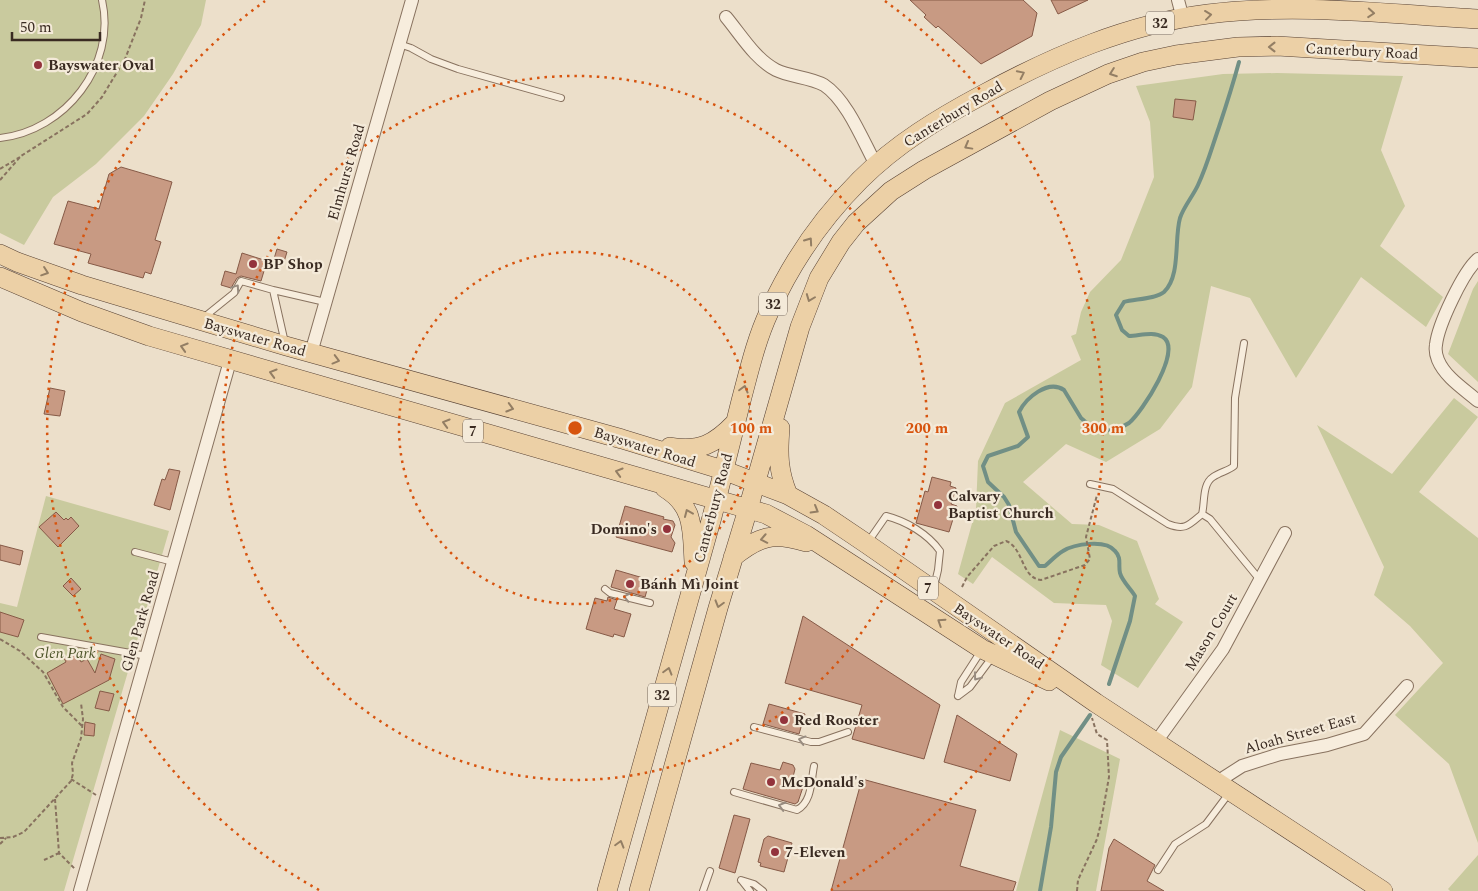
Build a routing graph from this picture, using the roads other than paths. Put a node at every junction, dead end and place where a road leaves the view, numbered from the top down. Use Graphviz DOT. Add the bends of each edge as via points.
graph roads {
  1 [pos="102,0"];
  2 [pos="412,0"];
  3 [pos="1178,0"];
  4 [pos="726,17"];
  5 [pos="1183,19"];
  6 [pos="1478,20"];
  7 [pos="400,44"];
  8 [pos="1478,58"];
  9 [pos="561,98"];
  10 [pos="0,138"];
  11 [pos="876,165"];
  12 [pos="891,191"];
  13 [pos="0,254"];
  14 [pos="1478,259"];
  15 [pos="0,277"];
  16 [pos="273,290"];
  17 [pos="326,302"];
  18 [pos="200,320"];
  19 [pos="239,332"];
  20 [pos="1244,343"];
  21 [pos="286,346"];
  22 [pos="311,353"];
  23 [pos="230,361"];
  24 [pos="786,377"];
  25 [pos="303,382"];
  26 [pos="1478,401"];
  27 [pos="735,423"];
  28 [pos="622,440"];
  29 [pos="723,470"];
  30 [pos="756,481"];
  31 [pos="655,482"];
  32 [pos="1090,484"];
  33 [pos="788,495"];
  34 [pos="716,499"];
  35 [pos="748,509"];
  36 [pos="1202,514"];
  37 [pos="1285,533"];
  38 [pos="867,544"];
  39 [pos="828,550"];
  40 [pos="135,552"];
  41 [pos="733,558"];
  42 [pos="173,562"];
  43 [pos="694,578"];
  44 [pos="1260,580"];
  45 [pos="605,589"];
  46 [pos="933,591"];
  47 [pos="650,603"];
  48 [pos="41,637"];
  49 [pos="1002,637"];
  50 [pos="988,652"];
  51 [pos="147,656"];
  52 [pos="1407,686"];
  53 [pos="1097,704"];
  54 [pos="754,726"];
  55 [pos="848,732"];
  56 [pos="1156,742"];
  57 [pos="814,766"];
  58 [pos="637,785"];
  59 [pos="1224,786"];
  60 [pos="668,787"];
  61 [pos="734,792"];
  62 [pos="1158,870"];
  63 [pos="710,871"];
  64 [pos="80,891"];
  65 [pos="607,891"];
  66 [pos="639,891"];
  67 [pos="703,891"];
  68 [pos="750,891"];
  69 [pos="764,891"];
  70 [pos="1383,891"];
  1 -- 10 [label="lane" via="102,51 80,93 51,120 29,131"];
  2 -- 7 [label="street, Elmhurst Road"];
  3 -- 5 [label="street"];
  4 -- 11 [label="street" via="764,62 777,70 823,84 837,97"];
  5 -- 6 [label="main road, Canterbury Road / 32, one-way" via="1283,9"];
  11 -- 5 [label="main road, Canterbury Road / 32, one-way" via="922,129 1027,71 1110,37"];
  7 -- 9 [label="lane" via="458,69"];
  7 -- 17 [label="street, Elmhurst Road"];
  8 -- 12 [label="main road, Canterbury Road / 32, one-way" via="1277,46 1238,47 1143,62 1074,89"];
  11 -- 12 [label="main road"];
  27 -- 11 [label="main road, Canterbury Road / 32, one-way" via="758,342 784,282 829,214"];
  12 -- 24 [label="main road, Canterbury Road / 32, one-way" via="841,242 819,278"];
  13 -- 18 [label="main road, Bayswater Road / 7, one-way" via="82,285"];
  14 -- 26 [label="street" via="1467,272 1448,310 1435,352 1447,373"];
  23 -- 15 [label="main road, Bayswater Road / 7, one-way" via="82,312"];
  16 -- 17 [label="lane"];
  18 -- 16 [label="lane, one-way" via="234,293 241,281"];
  16 -- 21 [label="lane"];
  17 -- 22 [label="street, Elmhurst Road"];
  18 -- 19 [label="main road, Bayswater Road / 7"];
  19 -- 21 [label="main road, Bayswater Road / 7"];
  19 -- 23 [label="main road"];
  20 -- 36 [label="lane" via="1235,398 1234,466 1210,478"];
  21 -- 22 [label="main road, Bayswater Road / 7"];
  22 -- 25 [label="main road"];
  22 -- 28 [label="main road, Bayswater Road / 7, one-way"];
  25 -- 23 [label="main road, Bayswater Road / 7, one-way"];
  23 -- 42 [label="street, Glen Park Road"];
  24 -- 30 [label="main road, Canterbury Road / 32"];
  24 -- 33 [label="main road" via="778,455"];
  31 -- 25 [label="main road, Bayswater Road / 7, one-way"];
  27 -- 28 [label="main road" via="721,437 698,448 681,449"];
  27 -- 29 [label="main road, Canterbury Road / 32"];
  28 -- 29 [label="main road, Bayswater Road / 7"];
  29 -- 30 [label="main road, Bayswater Road / 7"];
  29 -- 34 [label="main road, Canterbury Road / 32"];
  30 -- 33 [label="main road, Bayswater Road / 7"];
  30 -- 35 [label="main road, Canterbury Road / 32"];
  31 -- 34 [label="main road, Bayswater Road / 7"];
  43 -- 31 [label="main road, one-way" via="688,510 681,500"];
  32 -- 36 [label="lane" via="1113,489 1178,528 1185,527"];
  33 -- 38 [label="main road, Bayswater Road / 7, one-way"];
  34 -- 35 [label="main road, Bayswater Road / 7"];
  34 -- 43 [label="main road, Canterbury Road / 32"];
  35 -- 39 [label="main road, Bayswater Road / 7" via="766,514"];
  35 -- 41 [label="main road, Canterbury Road / 32"];
  36 -- 44 [label="lane" via="1215,524"];
  37 -- 44 [label="street, Mason Court"];
  38 -- 46 [label="main road, Bayswater Road / 7"];
  38 -- 46 [label="lane" via="886,516 932,540 940,551"];
  39 -- 41 [label="main road, one-way" via="802,541 771,537 756,540"];
  50 -- 39 [label="main road, Bayswater Road / 7, one-way"];
  40 -- 42 [label="lane"];
  41 -- 60 [label="main road, Canterbury Road / 32, one-way"];
  42 -- 51 [label="street, Glen Park Road"];
  58 -- 43 [label="main road, Canterbury Road / 32, one-way"];
  44 -- 56 [label="street, Mason Court" via="1223,648"];
  47 -- 45 [label="lane, one-way"];
  46 -- 49 [label="main road, Bayswater Road / 7"];
  48 -- 51 [label="lane"];
  49 -- 50 [label="main road"];
  49 -- 53 [label="main road, Bayswater Road / 7"];
  50 -- 50 [label="lane, one-way" via="970,687 958,696 961,682"];
  50 -- 53 [label="main road, Bayswater Road / 7"];
  51 -- 64 [label="street, Glen Park Road"];
  52 -- 59 [label="street, Aloah Street East" via="1364,734 1242,766"];
  53 -- 56 [label="main road, Bayswater Road / 7"];
  55 -- 54 [label="lane, one-way" via="811,742"];
  56 -- 59 [label="main road, Bayswater Road / 7"];
  57 -- 61 [label="lane, one-way" via="808,799 797,810"];
  58 -- 60 [label="main road"];
  65 -- 58 [label="main road, Canterbury Road / 32, one-way"];
  59 -- 62 [label="lane" via="1206,824 1175,844"];
  59 -- 70 [label="main road, Bayswater Road / 7"];
  60 -- 66 [label="main road, Canterbury Road / 32"];
  63 -- 67 [label="lane"];
  68 -- 69 [label="lane" via="741,880"];
}
